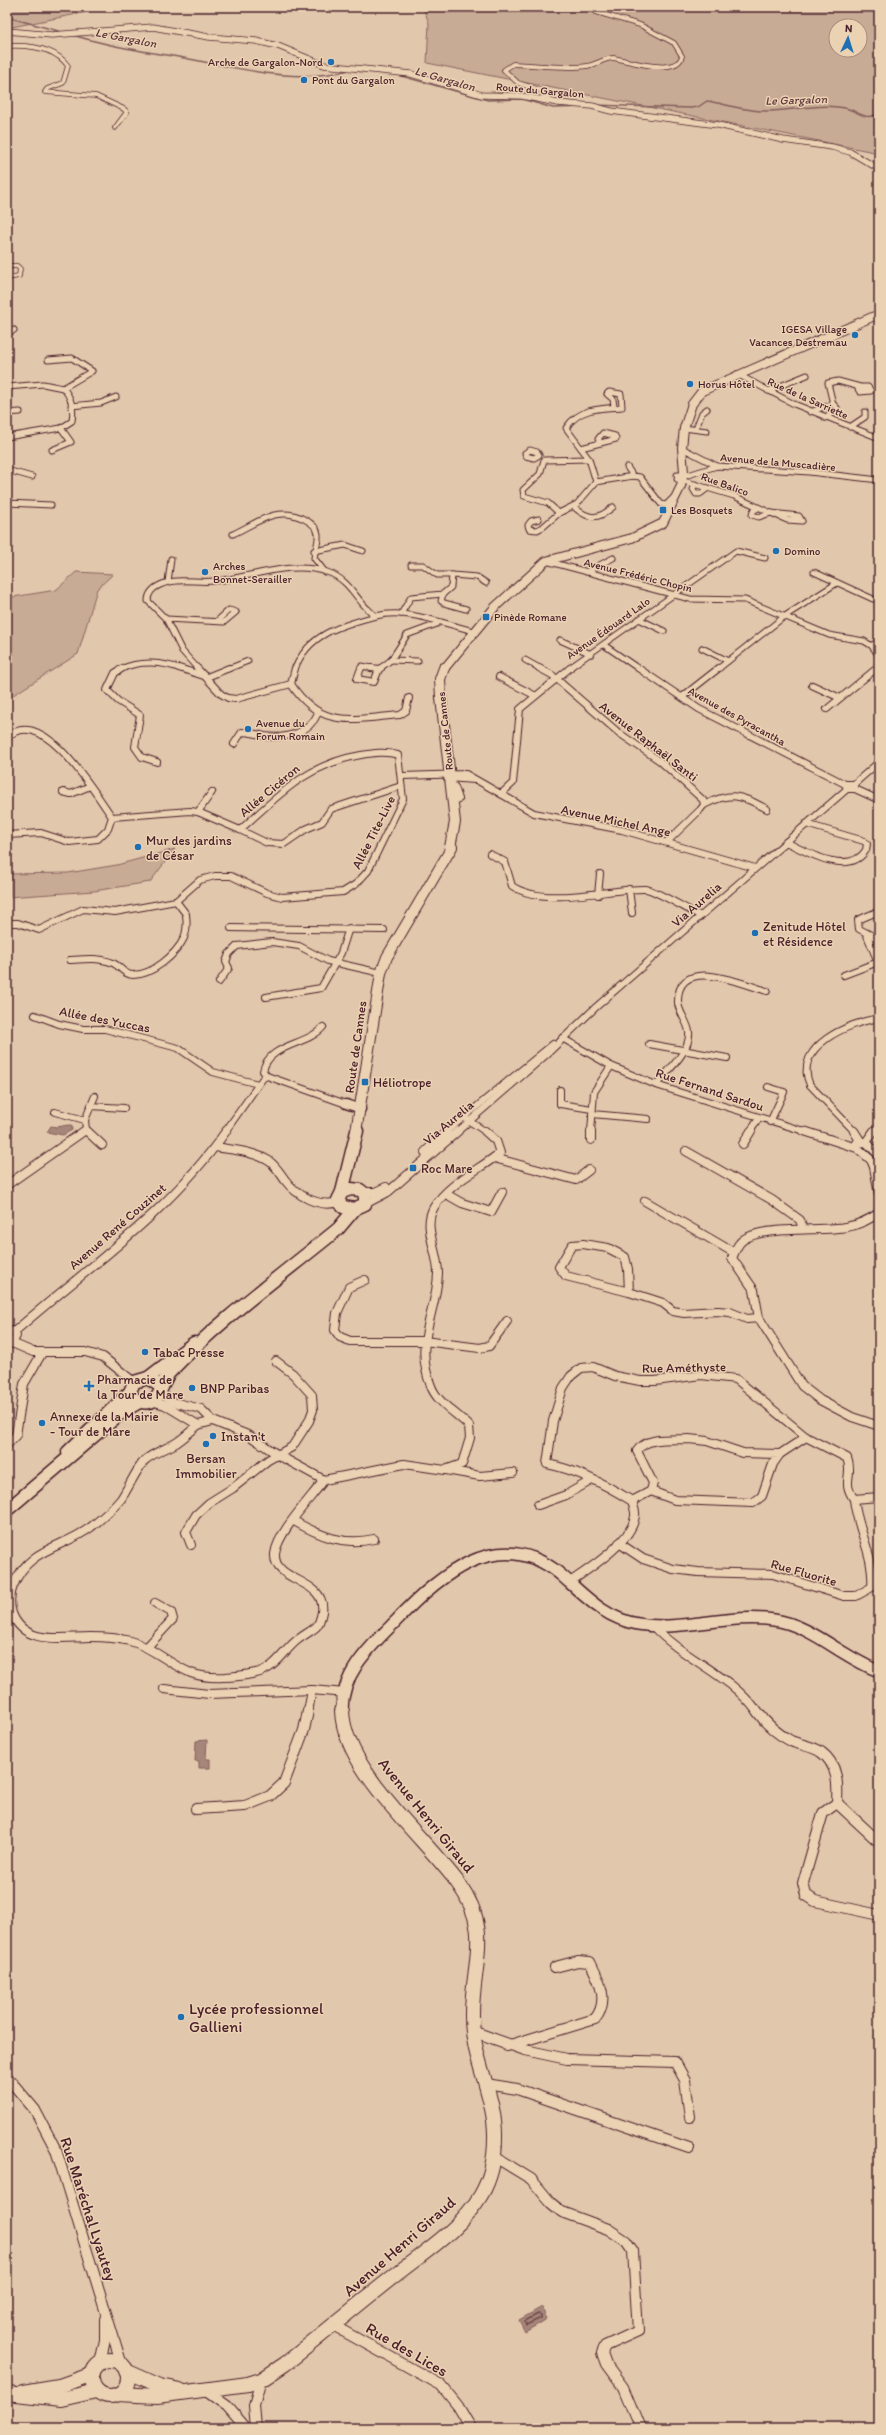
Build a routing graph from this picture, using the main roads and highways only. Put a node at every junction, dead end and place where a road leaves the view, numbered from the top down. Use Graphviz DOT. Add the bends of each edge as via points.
graph roads {
  1 [pos="879,310"];
  2 [pos="879,314"];
  3 [pos="826,335"];
  4 [pos="671,501"];
  5 [pos="616,542"];
  6 [pos="532,572"];
  7 [pos="484,628"];
  8 [pos="473,633"];
  9 [pos="454,776"];
  10 [pos="448,852"];
  11 [pos="360,1114"];
  12 [pos="361,1191"];
  13 [pos="341,1200"];
  14 [pos="354,1210"];
  15 [pos="312,1248"];
  16 [pos="218,1328"];
  17 [pos="148,1378"];
  18 [pos="132,1387"];
  19 [pos="157,1393"];
  20 [pos="139,1402"];
  21 [pos="43,1478"];
  22 [pos="7,1510"];
  1 -- 3 [label="main road, Route de Cannes"];
  2 -- 3 [label="main road, Route de Cannes"];
  3 -- 4 [label="main road, Route de Cannes" via="737,374 699,394 692,404 684,428 681,478"];
  4 -- 5 [label="main road, Route de Cannes" via="651,526"];
  4 -- 5 [label="main road, Route de Cannes" via="666,519 656,528"];
  5 -- 6 [label="main road, Route de Cannes" via="546,561"];
  6 -- 7 [label="main road, Route de Cannes"];
  6 -- 8 [label="main road, Route de Cannes" via="510,591"];
  7 -- 8 [label="main road"];
  7 -- 9 [label="main road, Route de Cannes" via="450,669 446,679 445,695"];
  8 -- 9 [label="main road, Route de Cannes" via="451,658 440,679 448,757"];
  9 -- 10 [label="main road, Route de Cannes" via="454,822"];
  9 -- 10 [label="main road, Route de Cannes" via="459,799 460,828 458,838"];
  10 -- 11 [label="main road, Route de Cannes" via="387,957 381,973"];
  11 -- 12 [label="main road, Route de Cannes" via="355,1177"];
  11 -- 13 [label="main road, Route de Cannes"];
  12 -- 13 [label="main road" via="352,1188"];
  12 -- 14 [label="main road, Route de Cannes" via="367,1199 365,1204"];
  13 -- 14 [label="main road"];
  13 -- 15 [label="main road, Route de Cannes" via="332,1227"];
  14 -- 15 [label="main road" via="338,1229"];
  15 -- 16 [label="main road"];
  16 -- 17 [label="main road" via="178,1354"];
  16 -- 19 [label="main road" via="168,1374"];
  17 -- 18 [label="main road"];
  17 -- 19 [label="main road" via="157,1381"];
  18 -- 20 [label="main road" via="131,1396"];
  18 -- 21 [label="main road"];
  19 -- 20 [label="main road"];
  20 -- 21 [label="main road" via="122,1412"];
  21 -- 22 [label="main road"];
}
